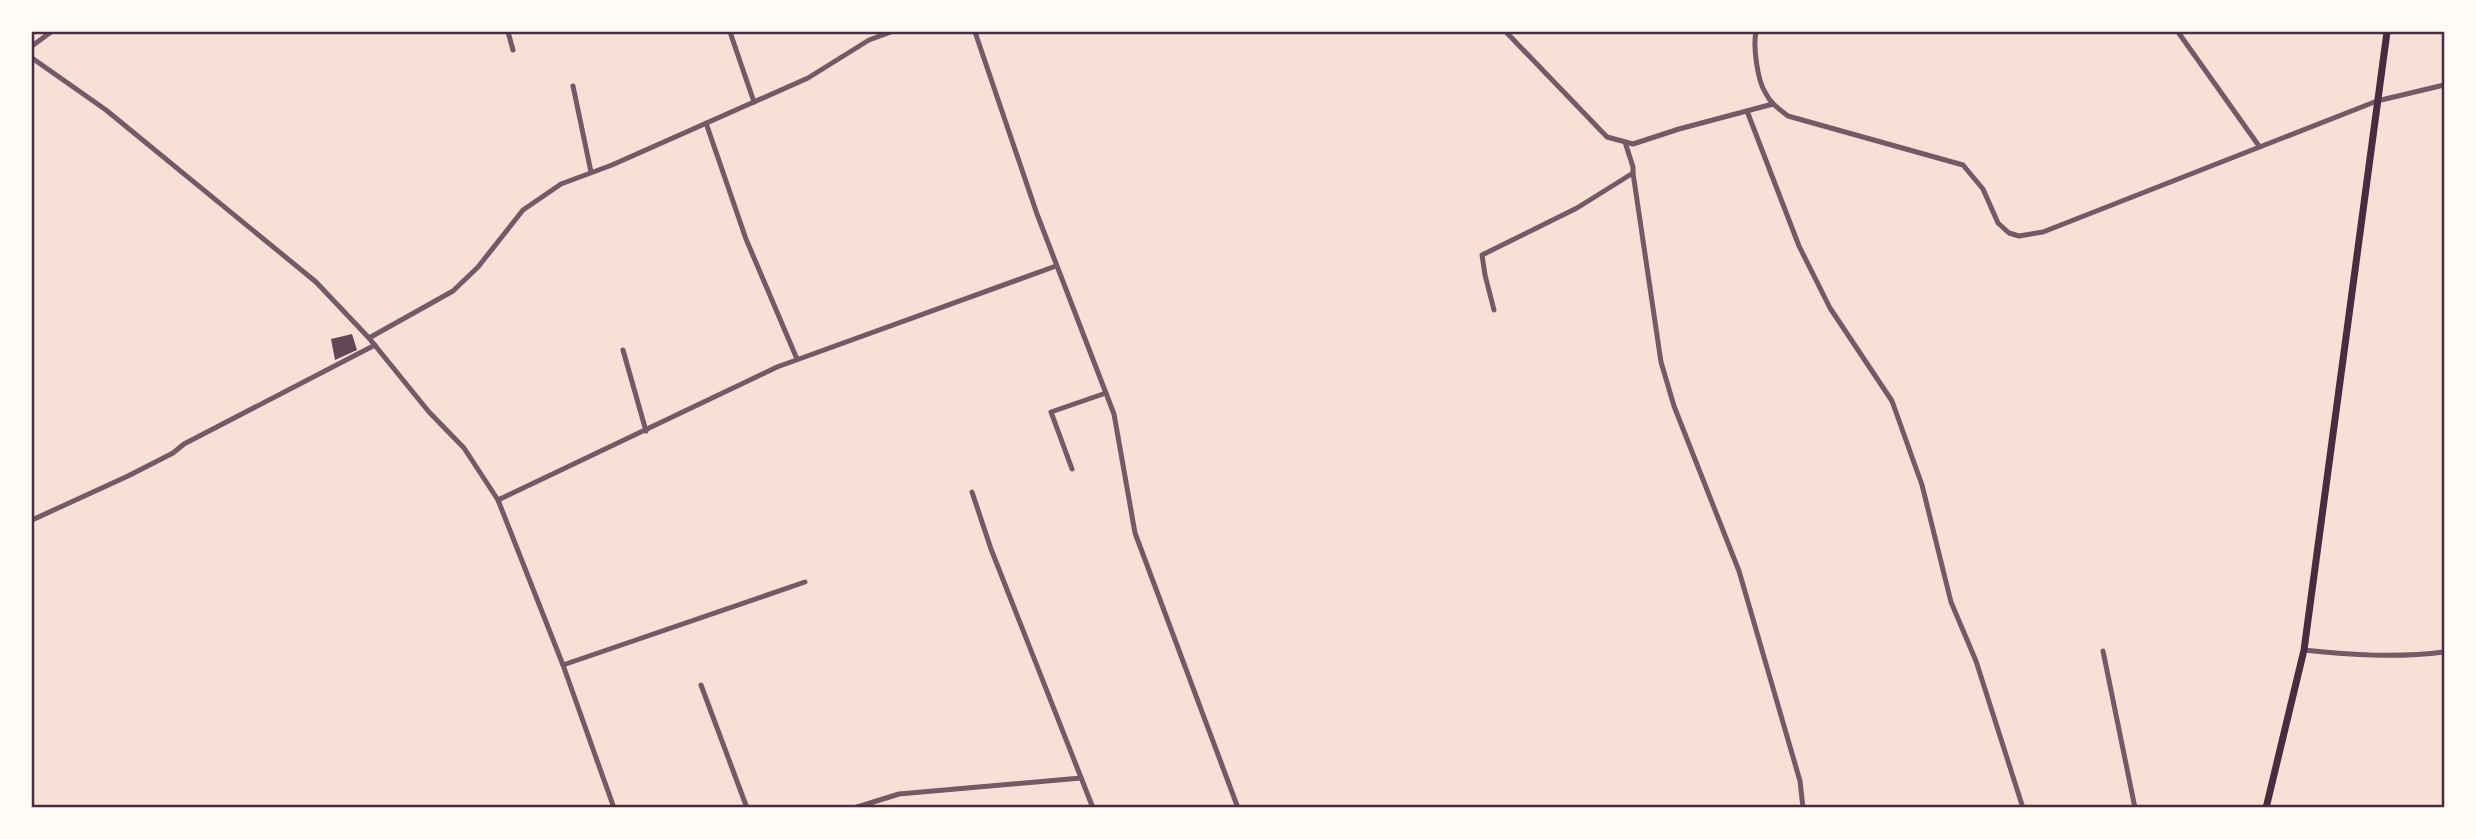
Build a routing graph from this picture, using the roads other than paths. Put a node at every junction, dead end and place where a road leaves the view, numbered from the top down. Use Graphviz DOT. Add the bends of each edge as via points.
graph roads {
  1 [pos="51,32"];
  2 [pos="508,32"];
  3 [pos="730,32"];
  4 [pos="891,32"];
  5 [pos="975,32"];
  6 [pos="1506,32"];
  7 [pos="1756,32"];
  8 [pos="2178,32"];
  9 [pos="2387,32"];
  10 [pos="32,46"];
  11 [pos="513,50"];
  12 [pos="32,58"];
  13 [pos="2445,85"];
  14 [pos="573,86"];
  15 [pos="2377,101"];
  16 [pos="754,102"];
  17 [pos="1773,104"];
  18 [pos="1747,111"];
  19 [pos="706,123"];
  20 [pos="1625,142"];
  21 [pos="2259,146"];
  22 [pos="591,172"];
  23 [pos="1633,173"];
  24 [pos="1056,266"];
  25 [pos="1494,310"];
  26 [pos="369,338"];
  27 [pos="375,345"];
  28 [pos="623,350"];
  29 [pos="797,359"];
  30 [pos="1106,393"];
  31 [pos="646,431"];
  32 [pos="1072,469"];
  33 [pos="972,492"];
  34 [pos="498,500"];
  35 [pos="32,520"];
  36 [pos="805,582"];
  37 [pos="2304,650"];
  38 [pos="2103,651"];
  39 [pos="2445,652"];
  40 [pos="563,665"];
  41 [pos="701,685"];
  42 [pos="1082,778"];
  43 [pos="614,807"];
  44 [pos="747,807"];
  45 [pos="854,807"];
  46 [pos="1093,807"];
  47 [pos="1238,807"];
  48 [pos="1803,807"];
  49 [pos="2022,807"];
  50 [pos="2135,807"];
  51 [pos="2266,807"];
  1 -- 10 [label="street"];
  2 -- 11 [label="street"];
  3 -- 16 [label="street"];
  4 -- 16 [label="street"];
  5 -- 24 [label="street"];
  6 -- 20 [label="street" via="1607,137"];
  7 -- 17 [label="street" via="1753,44 1763,90"];
  8 -- 21 [label="street"];
  9 -- 15 [label="main road"];
  12 -- 26 [label="street" via="106,110 316,282"];
  13 -- 15 [label="street"];
  14 -- 22 [label="street"];
  15 -- 21 [label="street"];
  15 -- 37 [label="main road"];
  16 -- 19 [label="street"];
  17 -- 18 [label="street"];
  17 -- 21 [label="street" via="1788,116 1963,165 1983,189 1998,223 2019,236 2043,232"];
  18 -- 20 [label="street" via="1633,144"];
  18 -- 49 [label="street" via="1799,246 1824,295 1892,401 1923,485 1951,601 1976,661"];
  19 -- 22 [label="street"];
  19 -- 29 [label="street" via="746,239"];
  20 -- 23 [label="street"];
  22 -- 26 [label="street" via="561,184 523,210 453,291"];
  23 -- 25 [label="street" via="1577,208 1482,255"];
  23 -- 48 [label="street" via="1661,362 1739,572 1800,781"];
  24 -- 29 [label="street"];
  24 -- 30 [label="street"];
  26 -- 27 [label="street"];
  27 -- 34 [label="street" via="464,448"];
  27 -- 35 [label="street" via="128,476"];
  28 -- 31 [label="street"];
  29 -- 31 [label="street"];
  30 -- 32 [label="street" via="1051,412"];
  30 -- 47 [label="street" via="1114,414 1135,533"];
  31 -- 34 [label="street"];
  33 -- 42 [label="street"];
  34 -- 40 [label="street"];
  36 -- 40 [label="street"];
  37 -- 39 [label="street" via="2362,656"];
  37 -- 51 [label="main road"];
  38 -- 50 [label="street"];
  40 -- 43 [label="street"];
  41 -- 44 [label="street"];
  42 -- 45 [label="street" via="899,794"];
  42 -- 46 [label="street"];
}
